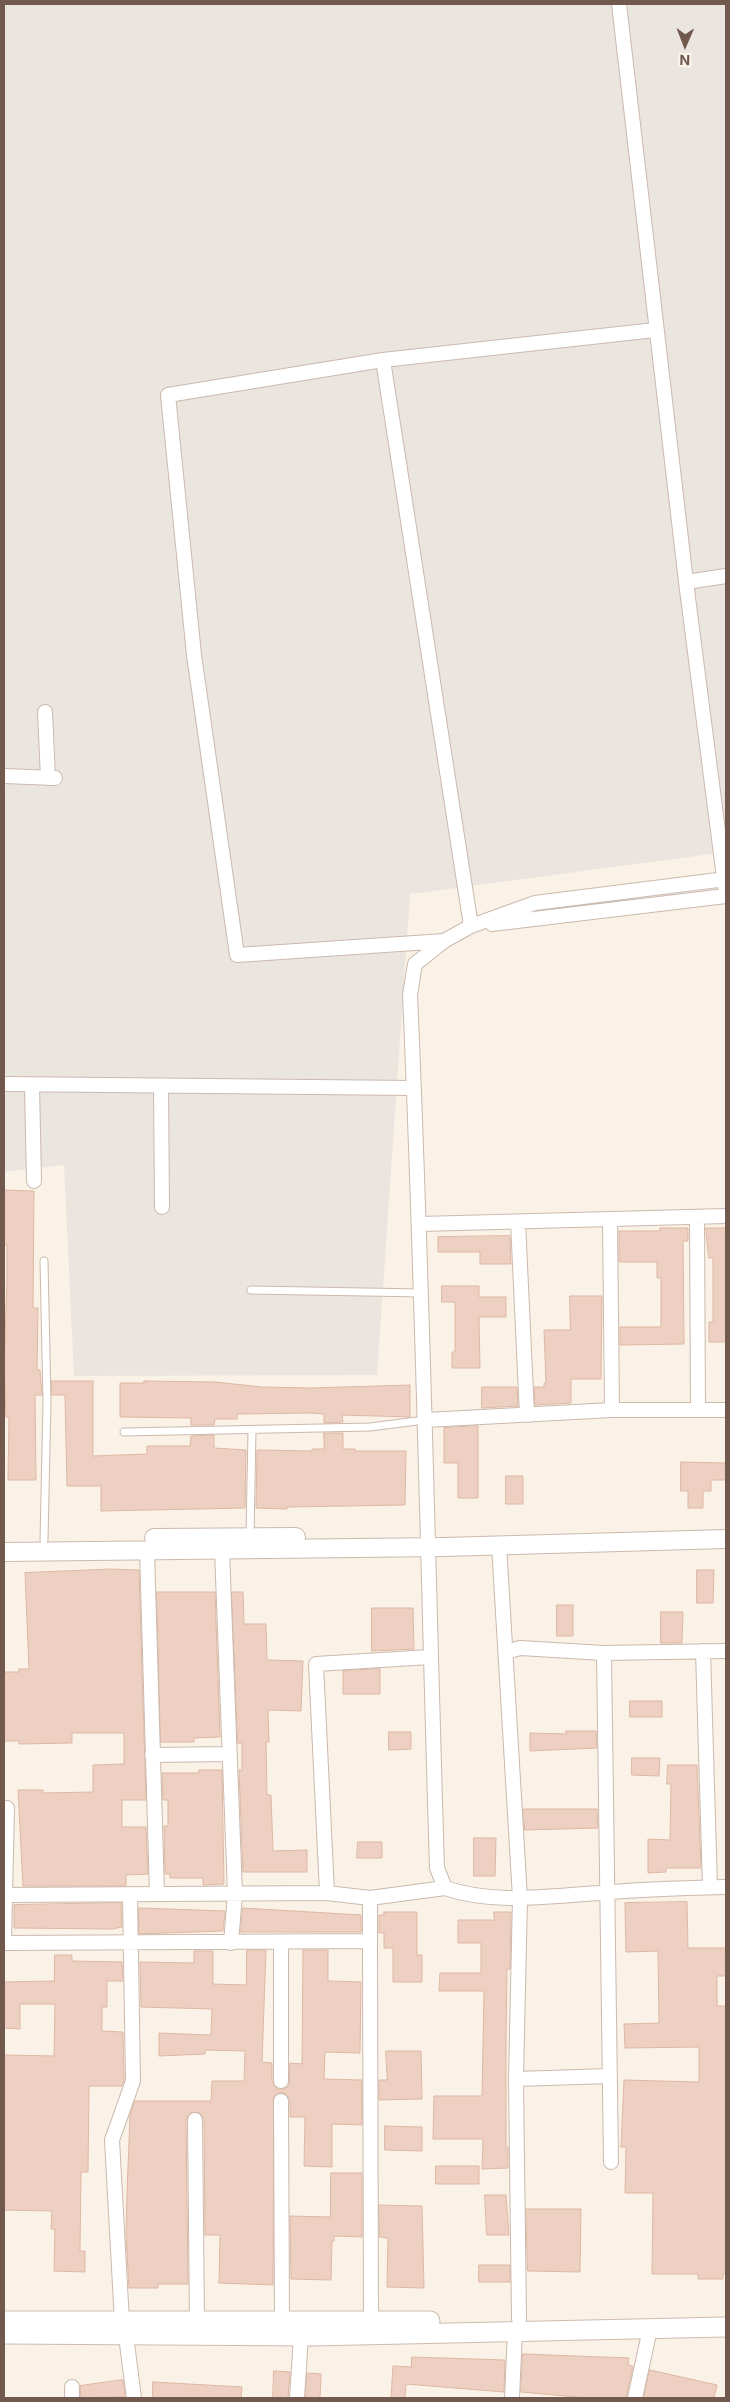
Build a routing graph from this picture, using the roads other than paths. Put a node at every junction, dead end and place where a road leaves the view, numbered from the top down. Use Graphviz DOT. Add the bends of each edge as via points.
graph roads {
  1 [pos="619,4"];
  2 [pos="656,330"];
  3 [pos="383,360"];
  4 [pos="726,576"];
  5 [pos="686,582"];
  6 [pos="46,712"];
  7 [pos="4,776"];
  8 [pos="725,879"];
  9 [pos="726,895"];
  10 [pos="471,926"];
  11 [pos="444,942"];
  12 [pos="4,1084"];
  13 [pos="32,1085"];
  14 [pos="161,1086"];
  15 [pos="414,1088"];
  16 [pos="34,1181"];
  17 [pos="162,1207"];
  18 [pos="726,1216"];
  19 [pos="697,1217"];
  20 [pos="610,1219"];
  21 [pos="518,1222"];
  22 [pos="420,1224"];
  23 [pos="44,1261"];
  24 [pos="251,1290"];
  25 [pos="422,1294"];
  26 [pos="612,1410"];
  27 [pos="698,1410"];
  28 [pos="726,1410"];
  29 [pos="527,1415"];
  30 [pos="426,1420"];
  31 [pos="252,1430"];
  32 [pos="124,1432"];
  33 [pos="726,1528"];
  34 [pos="250,1537"];
  35 [pos="726,1539"];
  36 [pos="4,1540"];
  37 [pos="44,1540"];
  38 [pos="427,1541"];
  39 [pos="499,1545"];
  40 [pos="147,1550"];
  41 [pos="222,1550"];
  42 [pos="4,1552"];
  43 [pos="703,1651"];
  44 [pos="726,1651"];
  45 [pos="506,1652"];
  46 [pos="604,1653"];
  47 [pos="430,1657"];
  48 [pos="230,1754"];
  49 [pos="152,1755"];
  50 [pos="7,1808"];
  51 [pos="710,1887"];
  52 [pos="726,1887"];
  53 [pos="445,1888"];
  54 [pos="327,1892"];
  55 [pos="608,1892"];
  56 [pos="130,1894"];
  57 [pos="156,1894"];
  58 [pos="235,1894"];
  59 [pos="4,1895"];
  60 [pos="370,1898"];
  61 [pos="520,1898"];
  62 [pos="370,1941"];
  63 [pos="281,1942"];
  64 [pos="4,1943"];
  65 [pos="132,1943"];
  66 [pos="231,1943"];
  67 [pos="610,2076"];
  68 [pos="516,2079"];
  69 [pos="281,2081"];
  70 [pos="281,2101"];
  71 [pos="195,2120"];
  72 [pos="611,2162"];
  73 [pos="726,2316"];
  74 [pos="4,2320"];
  75 [pos="198,2322"];
  76 [pos="282,2322"];
  77 [pos="371,2322"];
  78 [pos="517,2326"];
  79 [pos="726,2327"];
  80 [pos="124,2329"];
  81 [pos="650,2329"];
  82 [pos="4,2334"];
  83 [pos="301,2336"];
  84 [pos="134,2398"];
  85 [pos="297,2398"];
  86 [pos="512,2398"];
  87 [pos="635,2398"];
  1 -- 2 [label="street"];
  2 -- 3 [label="street"];
  2 -- 5 [label="street"];
  3 -- 10 [label="street"];
  3 -- 11 [label="street" via="168,395 194,656 237,955"];
  4 -- 5 [label="street"];
  5 -- 8 [label="street"];
  6 -- 7 [label="street" via="52,778"];
  8 -- 9 [label="street"];
  8 -- 10 [label="street" via="535,903"];
  9 -- 10 [label="street"];
  10 -- 11 [label="street"];
  11 -- 15 [label="street" via="415,964 410,996"];
  12 -- 13 [label="street"];
  13 -- 14 [label="street"];
  13 -- 16 [label="street"];
  14 -- 15 [label="street"];
  14 -- 17 [label="street"];
  15 -- 22 [label="street"];
  18 -- 19 [label="street"];
  19 -- 20 [label="street"];
  19 -- 27 [label="street"];
  20 -- 21 [label="street"];
  20 -- 26 [label="street"];
  21 -- 22 [label="street"];
  21 -- 29 [label="street"];
  22 -- 25 [label="street"];
  23 -- 37 [label="lane" via="47,1402"];
  24 -- 25 [label="lane"];
  25 -- 30 [label="street"];
  26 -- 27 [label="street"];
  26 -- 29 [label="street"];
  27 -- 28 [label="street"];
  29 -- 30 [label="street"];
  30 -- 31 [label="lane" via="370,1427"];
  30 -- 38 [label="street"];
  31 -- 32 [label="lane"];
  31 -- 34 [label="lane"];
  33 -- 38 [label="street"];
  34 -- 37 [label="street"];
  34 -- 38 [label="street"];
  35 -- 39 [label="street"];
  36 -- 37 [label="street"];
  38 -- 39 [label="street"];
  38 -- 41 [label="street"];
  38 -- 47 [label="street"];
  39 -- 45 [label="street"];
  40 -- 41 [label="street"];
  40 -- 42 [label="street"];
  40 -- 49 [label="street"];
  41 -- 48 [label="street"];
  43 -- 44 [label="street"];
  43 -- 46 [label="street"];
  43 -- 51 [label="street"];
  45 -- 46 [label="street" via="520,1648"];
  45 -- 61 [label="street"];
  46 -- 55 [label="street"];
  47 -- 53 [label="street" via="437,1868"];
  47 -- 54 [label="street" via="316,1664"];
  48 -- 49 [label="street"];
  48 -- 58 [label="street"];
  49 -- 57 [label="street"];
  50 -- 59 [label="street"];
  51 -- 52 [label="street"];
  51 -- 55 [label="street"];
  53 -- 60 [label="street"];
  53 -- 61 [label="street" via="469,1896"];
  54 -- 58 [label="street"];
  54 -- 60 [label="street"];
  55 -- 61 [label="street"];
  55 -- 67 [label="street"];
  56 -- 57 [label="street"];
  56 -- 59 [label="street"];
  56 -- 65 [label="street"];
  57 -- 58 [label="street"];
  58 -- 66 [label="street"];
  59 -- 64 [label="street"];
  60 -- 62 [label="street"];
  61 -- 68 [label="street"];
  62 -- 63 [label="street"];
  62 -- 77 [label="street"];
  63 -- 66 [label="street"];
  63 -- 69 [label="street"];
  64 -- 65 [label="street"];
  65 -- 66 [label="street"];
  65 -- 80 [label="street" via="132,2081 112,2140"];
  67 -- 68 [label="street"];
  67 -- 72 [label="street"];
  68 -- 78 [label="street"];
  70 -- 76 [label="street"];
  71 -- 75 [label="street"];
  73 -- 78 [label="main road"];
  74 -- 80 [label="main road"];
  75 -- 76 [label="main road"];
  75 -- 80 [label="main road"];
  76 -- 77 [label="main road"];
  77 -- 78 [label="main road"];
  78 -- 81 [label="main road"];
  78 -- 83 [label="main road"];
  78 -- 86 [label="street"];
  79 -- 81 [label="main road"];
  80 -- 82 [label="main road"];
  80 -- 83 [label="main road"];
  80 -- 84 [label="street"];
  81 -- 87 [label="street"];
  83 -- 85 [label="street"];
}
